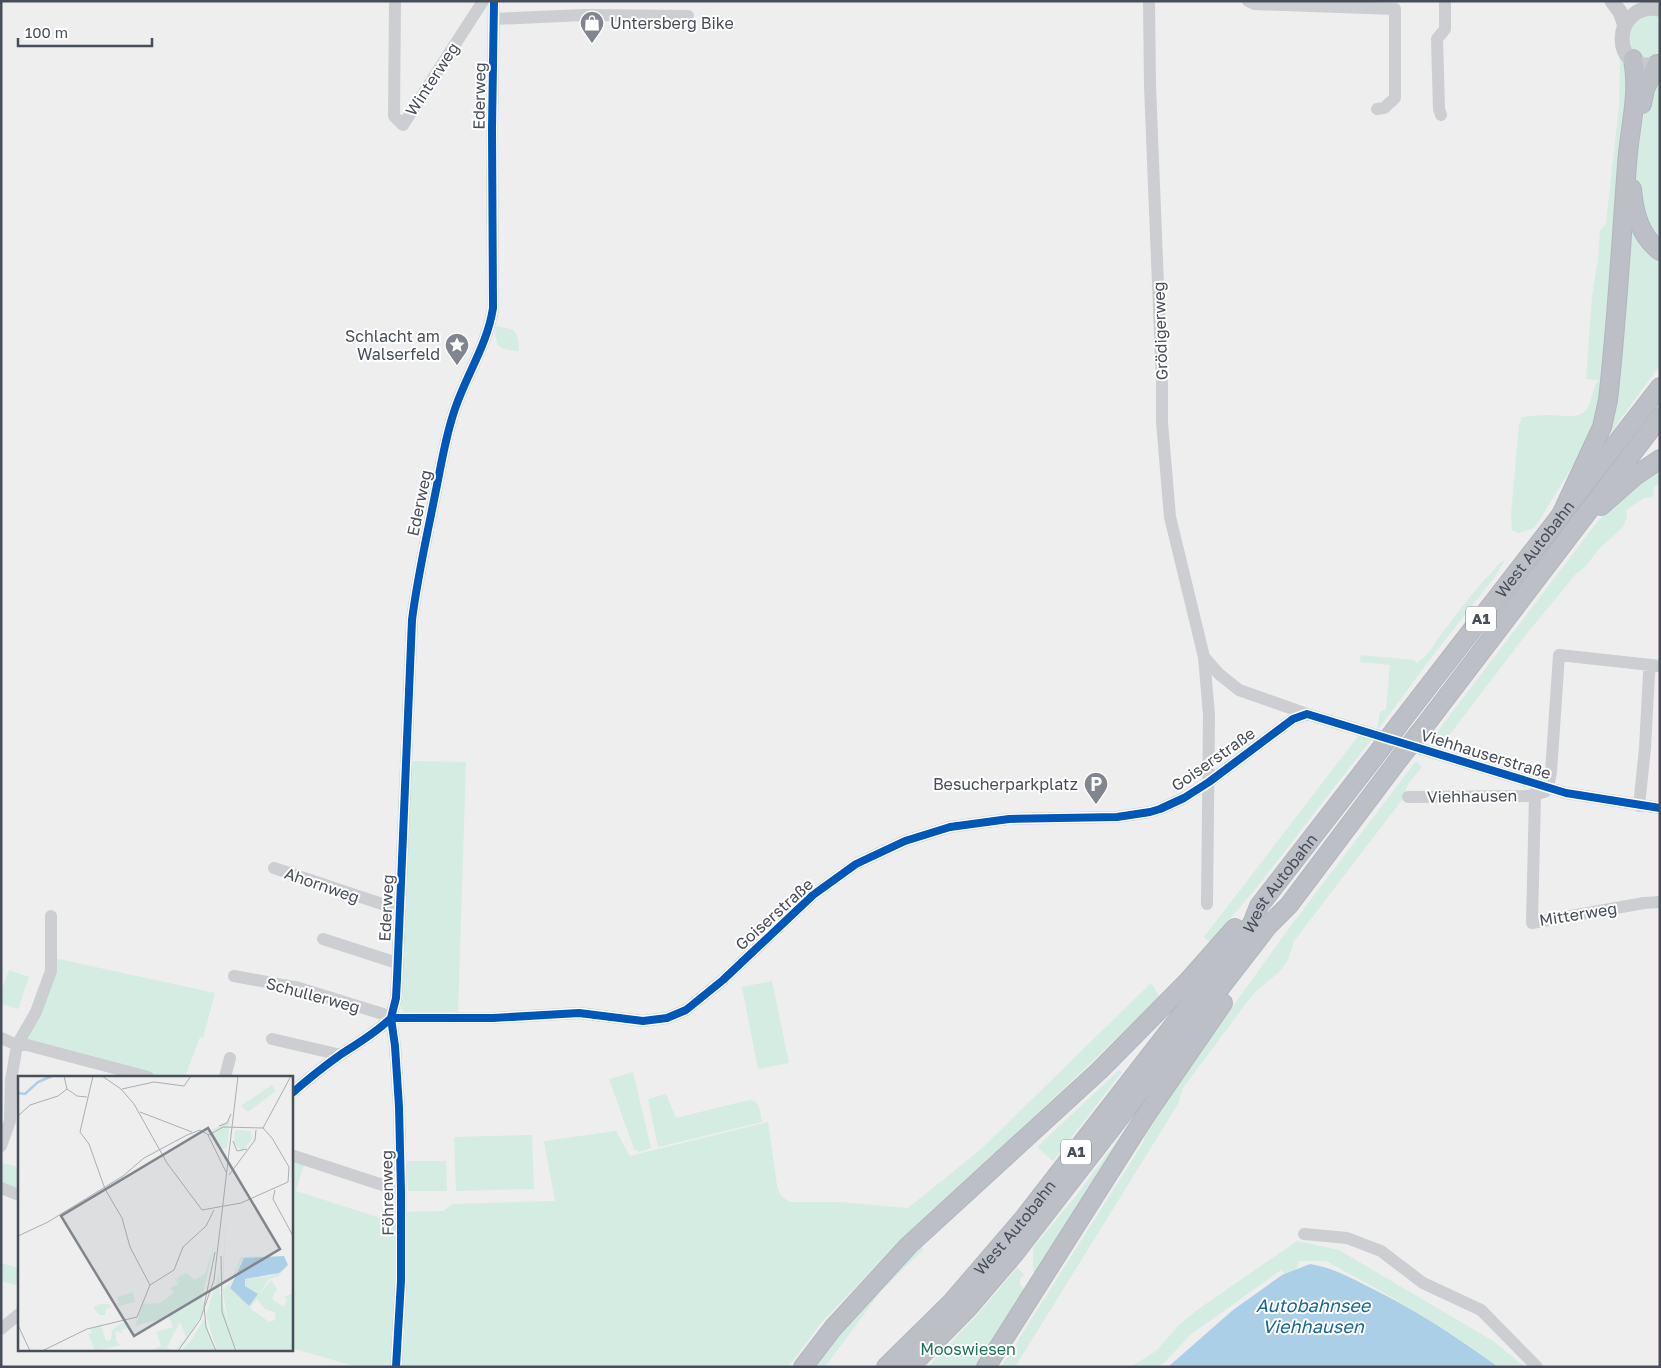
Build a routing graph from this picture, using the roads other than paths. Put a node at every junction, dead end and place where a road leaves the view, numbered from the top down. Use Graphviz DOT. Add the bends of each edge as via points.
graph roads {
  1 [pos="395,1"];
  2 [pos="483,1"];
  3 [pos="494,1"];
  4 [pos="1149,1"];
  5 [pos="1248,1"];
  6 [pos="1445,1"];
  7 [pos="1612,1"];
  8 [pos="1648,5"];
  9 [pos="688,16"];
  10 [pos="494,19"];
  11 [pos="1624,23"];
  12 [pos="1633,59"];
  13 [pos="1659,63"];
  14 [pos="1377,109"];
  15 [pos="1441,115"];
  16 [pos="1660,251"];
  17 [pos="1660,387"];
  18 [pos="1660,417"];
  19 [pos="1660,459"];
  20 [pos="1561,515"];
  21 [pos="1576,527"];
  22 [pos="1204,657"];
  23 [pos="1655,665"];
  24 [pos="1307,714"];
  25 [pos="1209,782"];
  26 [pos="1548,788"];
  27 [pos="1535,795"];
  28 [pos="1408,797"];
  29 [pos="1639,806"];
  30 [pos="1660,808"];
  31 [pos="274,868"];
  32 [pos="1660,902"];
  33 [pos="1207,904"];
  34 [pos="1289,905"];
  35 [pos="1259,906"];
  36 [pos="400,910"];
  37 [pos="51,916"];
  38 [pos="323,939"];
  39 [pos="397,963"];
  40 [pos="234,976"];
  41 [pos="391,1018"];
  42 [pos="1,1038"];
  43 [pos="272,1039"];
  44 [pos="17,1045"];
  45 [pos="341,1055"];
  46 [pos="230,1058"];
  47 [pos="144,1076"];
  48 [pos="225,1076"];
  49 [pos="292,1093"];
  50 [pos="1,1146"];
  51 [pos="292,1156"];
  52 [pos="1,1188"];
  53 [pos="401,1191"];
  54 [pos="18,1195"];
  55 [pos="1304,1234"];
  56 [pos="18,1315"];
  57 [pos="1,1329"];
  58 [pos="396,1367"];
  59 [pos="803,1367"];
  60 [pos="886,1367"];
  61 [pos="910,1367"];
  62 [pos="986,1367"];
  63 [pos="1537,1367"];
  1 -- 2 [label="street, Winterweg" via="394,116 403,125"];
  3 -- 10 [label="street, Ederweg"];
  4 -- 22 [label="street, Grödigerweg" via="1162,422 1170,517"];
  5 -- 14 [label="street" via="1254,4 1395,9 1395,98 1384,108"];
  6 -- 15 [label="street" via="1445,29 1437,39 1438,109"];
  7 -- 11 [label="main road"];
  8 -- 11 [label="main road" via="1631,14"];
  9 -- 10 [label="street" via="584,15"];
  10 -- 36 [label="street, Ederweg" via="493,308 483,346 448,430 415,597"];
  11 -- 12 [label="main road" via="1622,43"];
  12 -- 13 [label="main road" via="1645,64"];
  12 -- 20 [label="highway" via="1635,96 1608,400 1602,426"];
  13 -- 16 [label="highway" via="1643,94 1632,184 1637,218 1643,233"];
  17 -- 20 [label="highway, West Autobahn / A1"];
  18 -- 21 [label="highway, West Autobahn / A1"];
  19 -- 21 [label="highway" via="1635,476"];
  20 -- 35 [label="highway, West Autobahn / A1, bridge"];
  21 -- 34 [label="highway, West Autobahn / A1, bridge"];
  22 -- 24 [label="street, Grödigerweg" via="1239,690"];
  22 -- 25 [label="street, Grödigerweg" via="1209,715"];
  23 -- 26 [label="street" via="1560,655"];
  23 -- 29 [label="street"];
  24 -- 25 [label="street, Goiserstraße" via="1293,719"];
  24 -- 26 [label="street, Viehhauserstraße"];
  25 -- 33 [label="street, Grödigerweg"];
  25 -- 41 [label="street, Goiserstraße" via="1184,798 1150,812 1117,817 1009,819 950,827 905,841 856,864 813,895 716,986 686,1010 667,1018 643,1021 579,1013 493,1018"];
  26 -- 27 [label="street, Viehhausen"];
  26 -- 29 [label="street, Viehhauserstraße"];
  27 -- 28 [label="street, Viehhausen"];
  27 -- 32 [label="street, Mitterweg" via="1532,923"];
  29 -- 30 [label="street, Viehhauserstraße"];
  31 -- 36 [label="street, Ahornweg"];
  34 -- 61 [label="highway, West Autobahn / A1" via="1268,926 1016,1253"];
  34 -- 62 [label="highway" via="1275,931 1146,1115"];
  35 -- 59 [label="highway" via="1243,918 1188,981 1100,1070 908,1246 832,1328"];
  35 -- 60 [label="highway, West Autobahn / A1" via="1252,924 1024,1218 951,1303"];
  36 -- 39 [label="street, Ederweg"];
  37 -- 44 [label="street" via="51,971 36,1012"];
  38 -- 39 [label="street"];
  39 -- 41 [label="street, Ederweg" via="396,998"];
  40 -- 41 [label="street, Schullerweg" via="299,988"];
  41 -- 45 [label="street" via="378,1031"];
  41 -- 53 [label="street, Föhrenweg" via="398,1090"];
  42 -- 44 [label="street"];
  43 -- 45 [label="street"];
  44 -- 47 [label="street"];
  44 -- 50 [label="street" via="11,1080 10,1121"];
  45 -- 49 [label="street"];
  46 -- 48 [label="street"];
  51 -- 53 [label="street, Föhrenweg"];
  52 -- 54 [label="street"];
  53 -- 58 [label="street, Föhrenweg" via="401,1281"];
  55 -- 63 [label="street" via="1347,1238 1381,1251 1423,1283 1481,1310"];
  56 -- 57 [label="street"];
}
